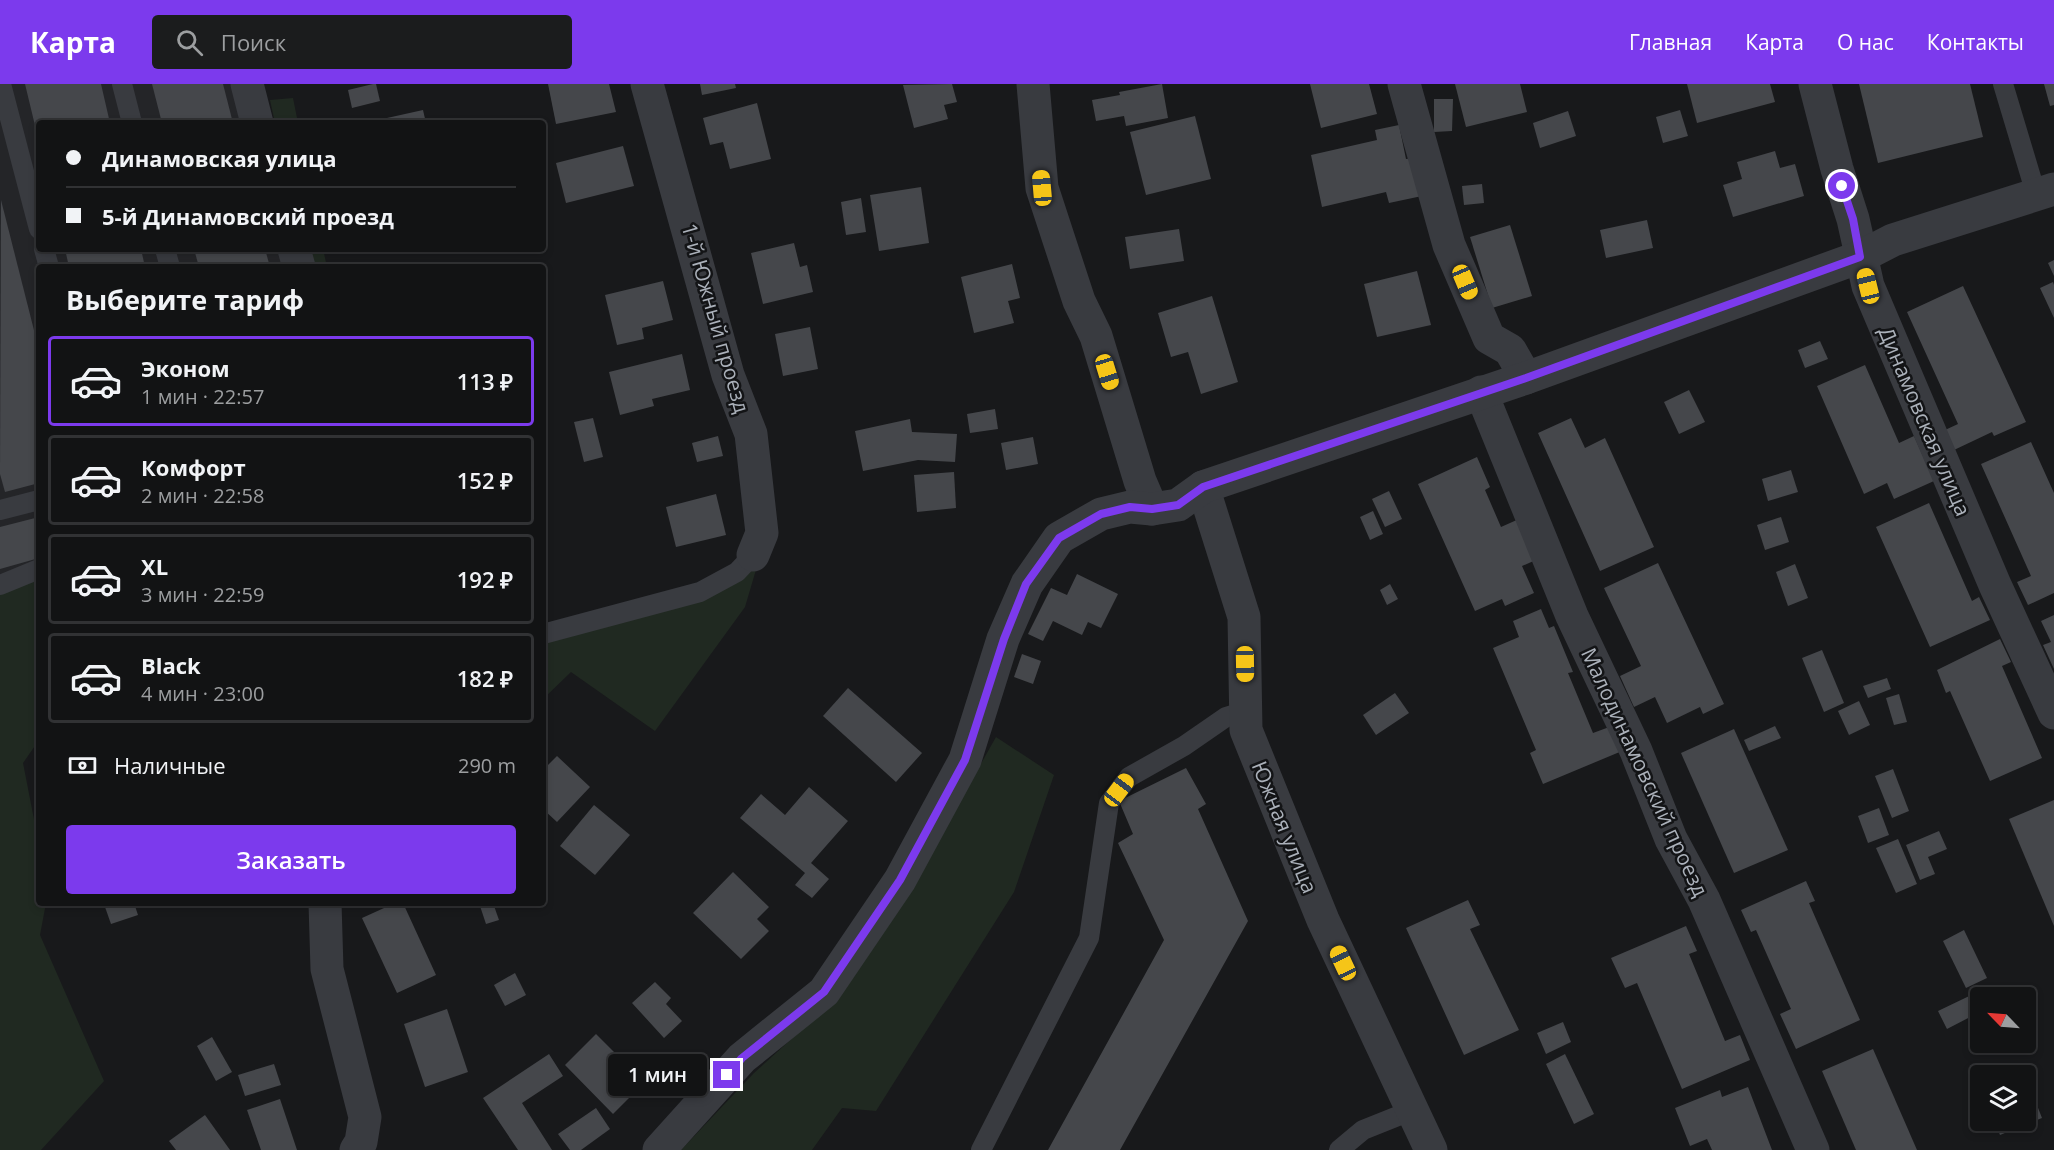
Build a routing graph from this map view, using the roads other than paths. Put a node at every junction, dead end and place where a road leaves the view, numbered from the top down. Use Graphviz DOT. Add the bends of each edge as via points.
graph roads {
  1 [pos="1,84"];
  2 [pos="122,84"];
  3 [pos="247,84"];
  4 [pos="647,84"];
  5 [pos="1033,84"];
  6 [pos="1404,84"];
  7 [pos="1815,84"];
  8 [pos="2003,84"];
  9 [pos="131,120"];
  10 [pos="256,120"];
  11 [pos="2045,192"];
  12 [pos="36,218"];
  13 [pos="1860,257"];
  14 [pos="1526,378"];
  15 [pos="1481,392"];
  16 [pos="1203,487"];
  17 [pos="36,501"];
  18 [pos="1152,509"];
  19 [pos="0,510"];
  20 [pos="753,555"];
  21 [pos="36,569"];
  22 [pos="0,585"];
  23 [pos="546,633"];
  24 [pos="1245,711"];
  25 [pos="2054,713"];
  26 [pos="325,906"];
  27 [pos="1413,1110"];
  28 [pos="356,1150"];
  29 [pos="659,1150"];
  30 [pos="981,1150"];
  31 [pos="1339,1150"];
  32 [pos="1431,1150"];
  33 [pos="1813,1150"];
  1 -- 12 [label="lane"];
  2 -- 9 [label="lane"];
  3 -- 10 [label="street"];
  4 -- 20 [label="street, 1-й Южный проезд" via="728,375 751,434 762,533"];
  5 -- 18 [label="street" via="1042,188 1079,301 1096,336"];
  6 -- 14 [label="street" via="1449,245 1489,338 1510,350"];
  7 -- 13 [label="street, Динамовская улица"];
  8 -- 11 [label="lane"];
  11 -- 13 [label="street" via="1893,240"];
  13 -- 14 [label="street"];
  13 -- 25 [label="street, Динамовская улица" via="1868,286 1990,574"];
  14 -- 15 [label="street"];
  15 -- 16 [label="street"];
  15 -- 33 [label="street, Малодинамовский проезд" via="1572,616 1636,751 1671,840 1704,900"];
  16 -- 18 [label="street" via="1178,505"];
  16 -- 24 [label="street, Южная улица" via="1244,617"];
  17 -- 19 [label="lane"];
  18 -- 29 [label="street" via="1130,507 1101,514 1059,538 1026,584 965,760 900,880 824,992 742,1058"];
  20 -- 23 [label="lane" via="737,573 700,592"];
  21 -- 22 [label="lane"];
  24 -- 27 [label="street, Южная улица" via="1246,730 1323,921"];
  24 -- 30 [label="lane" via="1226,717 1129,777 1109,803 1089,938"];
  26 -- 28 [label="street" via="327,969 365,1117"];
  27 -- 31 [label="lane" via="1364,1130"];
  27 -- 32 [label="street, Южная улица"];
}
